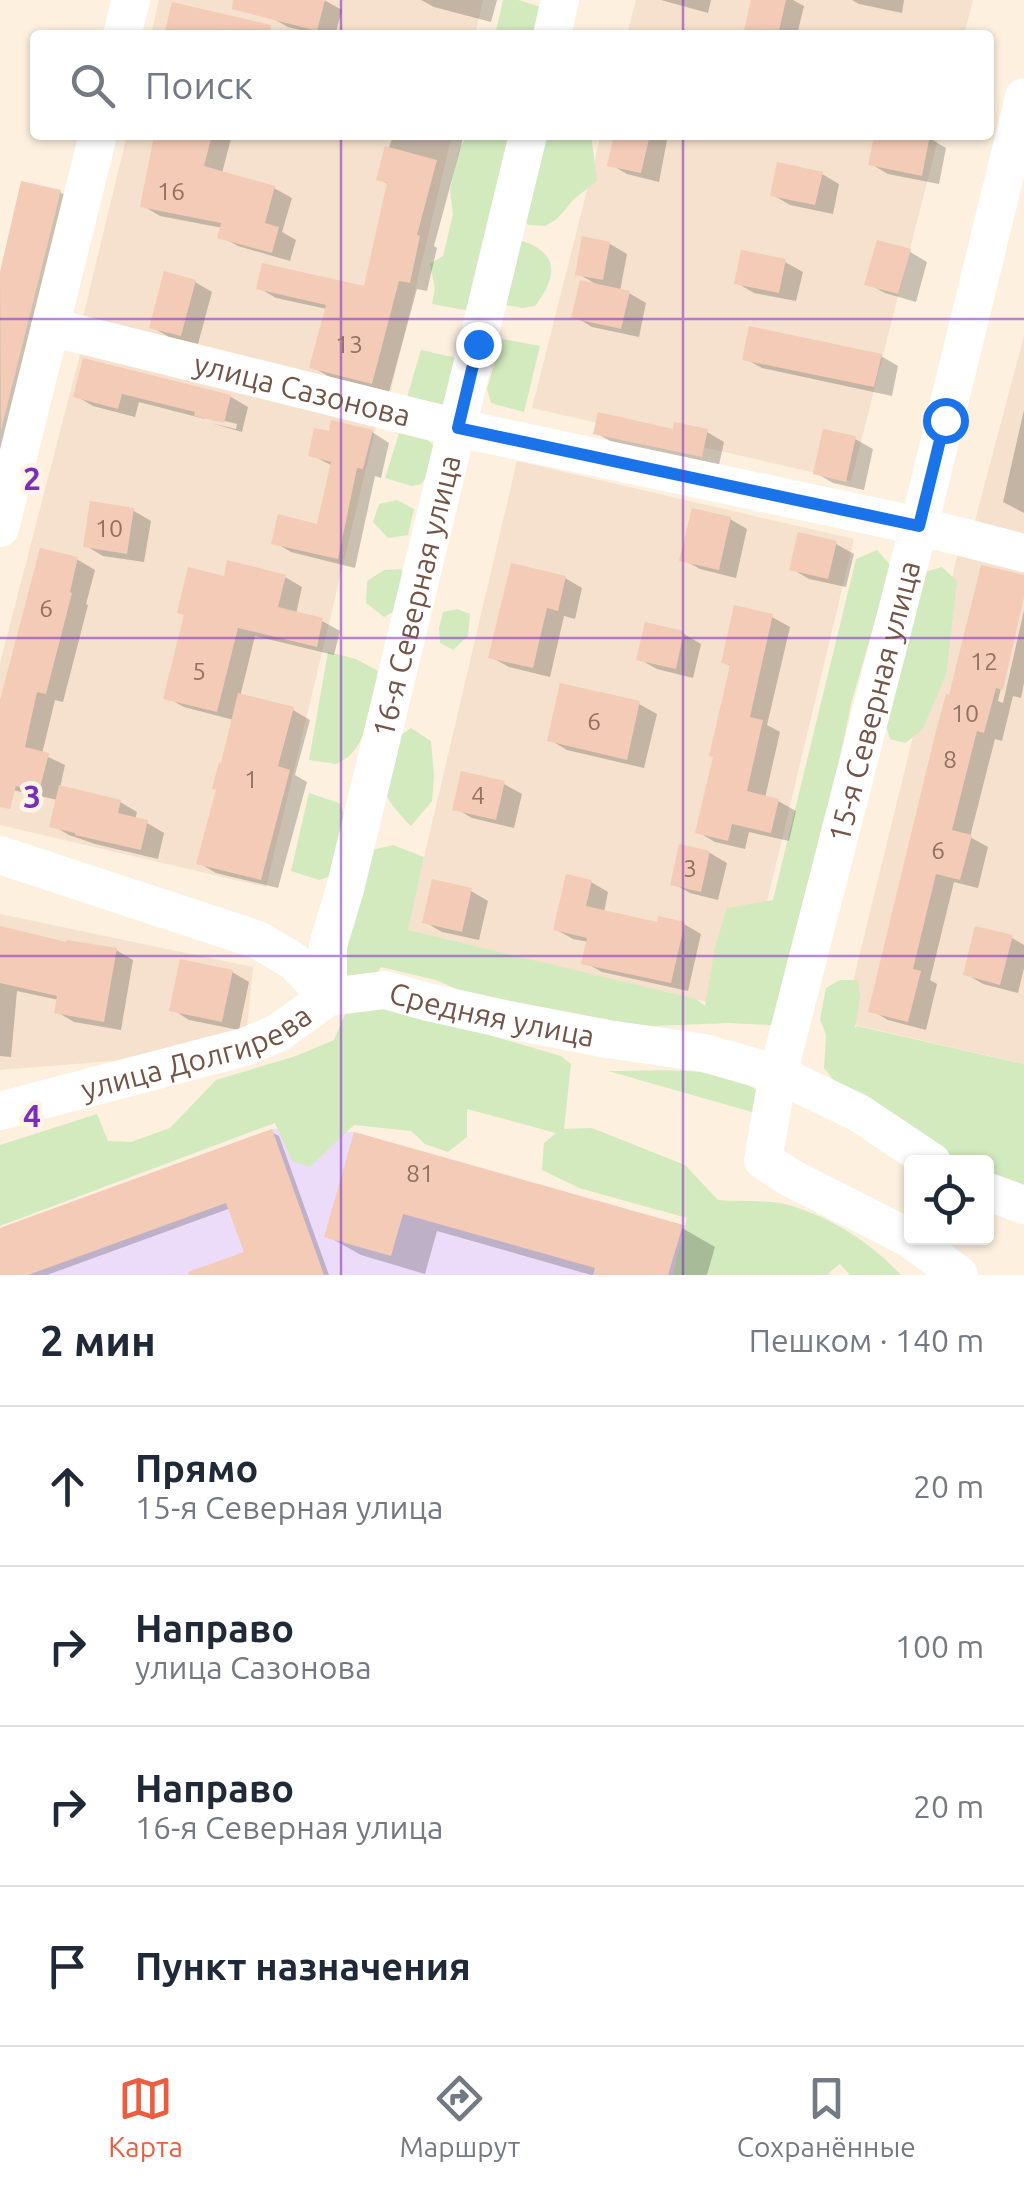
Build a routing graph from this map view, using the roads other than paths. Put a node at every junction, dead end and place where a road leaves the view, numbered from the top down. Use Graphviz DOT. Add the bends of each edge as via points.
graph roads {
  1 [pos="131,0"];
  2 [pos="560,0"];
  3 [pos="123,30"];
  4 [pos="553,30"];
  5 [pos="1024,97"];
  6 [pos="97,140"];
  7 [pos="527,140"];
  8 [pos="50,328"];
  9 [pos="458,428"];
  10 [pos="919,526"];
  11 [pos="0,528"];
  12 [pos="1024,553"];
  13 [pos="0,855"];
  14 [pos="328,997"];
  15 [pos="778,1074"];
  16 [pos="0,1111"];
  17 [pos="922,1155"];
  18 [pos="994,1193"];
  19 [pos="1024,1205"];
  20 [pos="960,1275"];
  1 -- 3 [label="street"];
  2 -- 4 [label="street"];
  5 -- 10 [label="street, 15-я Северная улица"];
  6 -- 8 [label="street"];
  7 -- 9 [label="street, 16-я Северная улица"];
  8 -- 9 [label="street, улица Сазонова"];
  8 -- 11 [label="street"];
  9 -- 10 [label="street, улица Сазонова"];
  9 -- 14 [label="street, 16-я Северная улица" via="328,945"];
  10 -- 12 [label="street, улица Сазонова"];
  10 -- 15 [label="street, 15-я Северная улица"];
  13 -- 14 [label="street" via="258,940 295,962"];
  14 -- 15 [label="street, Средняя улица" via="386,990 521,1022 704,1053"];
  14 -- 16 [label="street, улица Долгирева" via="278,1033 244,1047"];
  15 -- 17 [label="street, Средняя улица" via="859,1113"];
  15 -- 20 [label="street" via="763,1160 911,1239"];
  18 -- 19 [label="street"];
}
